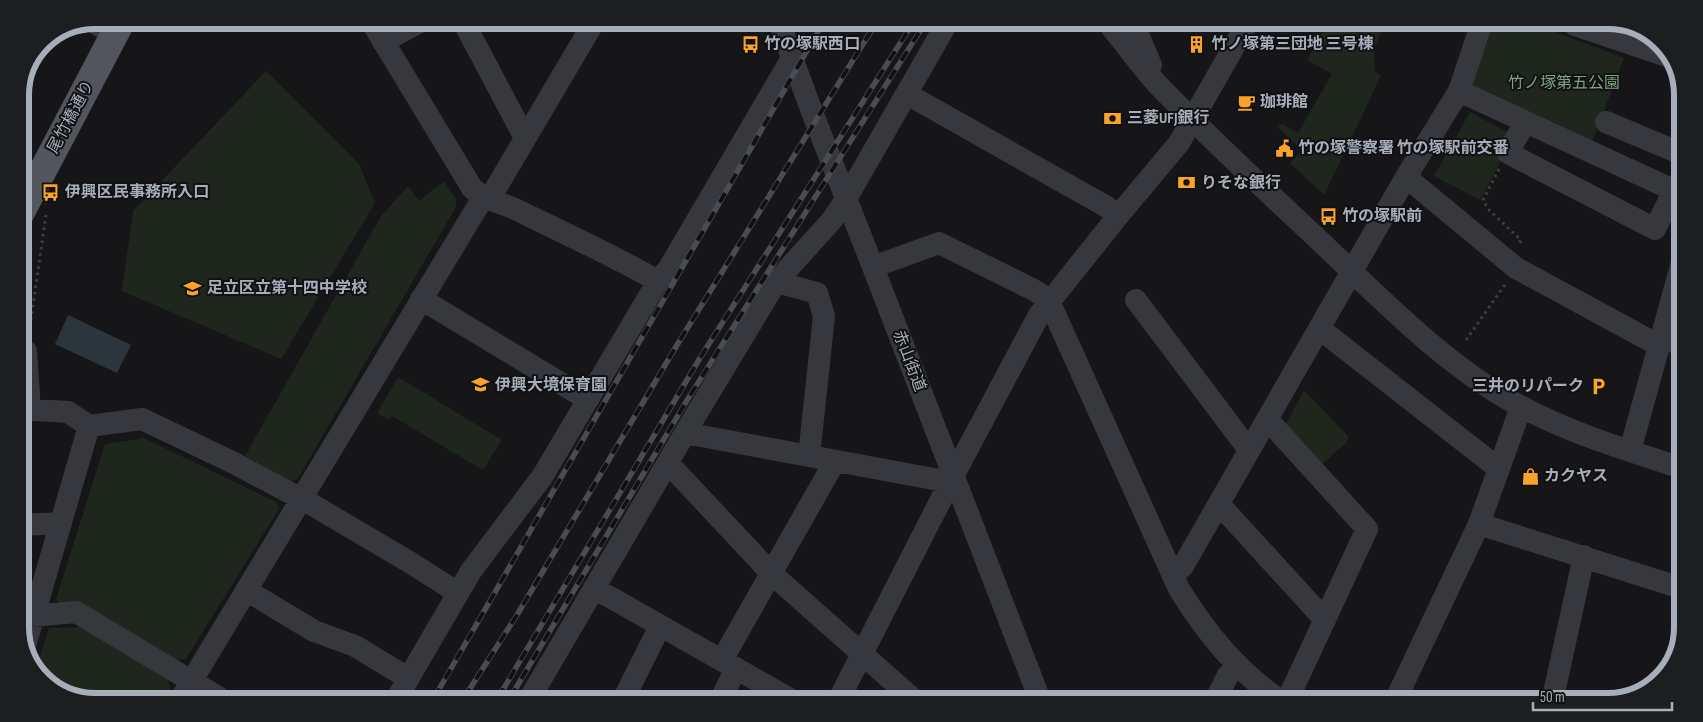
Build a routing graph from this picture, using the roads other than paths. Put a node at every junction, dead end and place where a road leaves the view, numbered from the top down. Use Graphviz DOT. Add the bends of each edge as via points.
graph roads {
  1 [pos="108,29"];
  2 [pos="376,29"];
  3 [pos="407,29"];
  4 [pos="467,29"];
  5 [pos="590,29"];
  6 [pos="782,29"];
  7 [pos="944,29"];
  8 [pos="1112,29"];
  9 [pos="1137,29"];
  10 [pos="1244,29"];
  11 [pos="1480,29"];
  12 [pos="1587,29"];
  13 [pos="383,42"];
  14 [pos="1660,54"];
  15 [pos="792,58"];
  16 [pos="1160,87"];
  17 [pos="1458,91"];
  18 [pos="907,94"];
  19 [pos="1193,119"];
  20 [pos="1525,122"];
  21 [pos="1606,122"];
  22 [pos="525,138"];
  23 [pos="1674,151"];
  24 [pos="1406,177"];
  25 [pos="1674,190"];
  26 [pos="29,195"];
  27 [pos="487,197"];
  28 [pos="1674,198"];
  29 [pos="846,199"];
  30 [pos="1118,216"];
  31 [pos="873,267"];
  32 [pos="1352,272"];
  33 [pos="658,281"];
  34 [pos="776,282"];
  35 [pos="421,299"];
  36 [pos="1136,300"];
  37 [pos="1049,301"];
  38 [pos="1674,301"];
  39 [pos="1320,329"];
  40 [pos="1666,342"];
  41 [pos="587,399"];
  42 [pos="1521,407"];
  43 [pos="29,410"];
  44 [pos="1268,420"];
  45 [pos="89,426"];
  46 [pos="685,433"];
  47 [pos="1249,450"];
  48 [pos="1630,451"];
  49 [pos="810,456"];
  50 [pos="835,461"];
  51 [pos="668,463"];
  52 [pos="1674,465"];
  53 [pos="1498,468"];
  54 [pos="951,478"];
  55 [pos="302,500"];
  56 [pos="1219,504"];
  57 [pos="61,523"];
  58 [pos="1479,524"];
  59 [pos="29,525"];
  60 [pos="1584,556"];
  61 [pos="772,574"];
  62 [pos="1173,575"];
  63 [pos="1674,586"];
  64 [pos="594,588"];
  65 [pos="246,590"];
  66 [pos="458,593"];
  67 [pos="29,611"];
  68 [pos="29,616"];
  69 [pos="1325,620"];
  70 [pos="660,626"];
  71 [pos="862,654"];
  72 [pos="729,664"];
  73 [pos="1238,667"];
  74 [pos="408,678"];
  75 [pos="187,689"];
  76 [pos="202,693"];
  77 [pos="400,693"];
  78 [pos="533,693"];
  79 [pos="626,693"];
  80 [pos="722,693"];
  81 [pos="780,693"];
  82 [pos="843,693"];
  83 [pos="905,693"];
  84 [pos="1037,693"];
  85 [pos="1220,693"];
  86 [pos="1272,693"];
  87 [pos="1291,693"];
  88 [pos="1399,693"];
  89 [pos="1554,693"];
  1 -- 26 [label="main road, 尾竹橋通り"];
  2 -- 13 [label="street"];
  3 -- 13 [label="street"];
  4 -- 22 [label="street"];
  5 -- 22 [label="street"];
  6 -- 15 [label="street, 赤山街道"];
  7 -- 18 [label="street"];
  8 -- 16 [label="street"];
  9 -- 16 [label="street"];
  10 -- 19 [label="street"];
  11 -- 17 [label="street"];
  12 -- 14 [label="street"];
  13 -- 27 [label="street" via="472,188"];
  15 -- 29 [label="street, 赤山街道"];
  15 -- 33 [label="street" via="669,268"];
  16 -- 19 [label="street"];
  17 -- 20 [label="street"];
  17 -- 24 [label="street"];
  18 -- 29 [label="street"];
  18 -- 30 [label="street" via="1099,202"];
  19 -- 30 [label="street" via="1179,143"];
  19 -- 32 [label="street"];
  20 -- 25 [label="street"];
  20 -- 28 [label="street" via="1508,153 1655,229"];
  21 -- 23 [label="street"];
  22 -- 27 [label="street"];
  24 -- 32 [label="street"];
  24 -- 40 [label="street" via="1516,268"];
  27 -- 33 [label="street"];
  27 -- 35 [label="street"];
  29 -- 31 [label="street, 赤山街道"];
  29 -- 34 [label="street" via="832,220"];
  30 -- 37 [label="street"];
  31 -- 37 [label="street" via="939,243 1036,291"];
  31 -- 54 [label="street, 赤山街道"];
  32 -- 39 [label="street"];
  32 -- 42 [label="street" via="1453,361"];
  33 -- 41 [label="street"];
  34 -- 46 [label="street"];
  34 -- 49 [label="street" via="817,294 824,316"];
  35 -- 41 [label="street"];
  35 -- 55 [label="street"];
  36 -- 47 [label="street"];
  37 -- 54 [label="street"];
  37 -- 62 [label="street"];
  38 -- 40 [label="street"];
  39 -- 44 [label="street"];
  39 -- 53 [label="street"];
  40 -- 48 [label="street"];
  41 -- 66 [label="street" via="542,477"];
  42 -- 48 [label="street"];
  42 -- 53 [label="street"];
  43 -- 45 [label="street" via="68,412"];
  44 -- 47 [label="street"];
  44 -- 69 [label="street" via="1367,529"];
  45 -- 55 [label="street" via="142,419"];
  45 -- 57 [label="street"];
  46 -- 49 [label="street"];
  46 -- 51 [label="street"];
  47 -- 56 [label="street"];
  48 -- 52 [label="street"];
  49 -- 50 [label="street"];
  50 -- 54 [label="street"];
  50 -- 61 [label="street"];
  51 -- 61 [label="street"];
  51 -- 64 [label="street"];
  53 -- 58 [label="street"];
  54 -- 71 [label="street"];
  54 -- 84 [label="street, 赤山街道"];
  55 -- 65 [label="street"];
  55 -- 66 [label="street"];
  56 -- 62 [label="street" via="1183,566"];
  56 -- 69 [label="street"];
  57 -- 59 [label="street"];
  57 -- 67 [label="street"];
  58 -- 60 [label="street"];
  58 -- 88 [label="street"];
  60 -- 63 [label="street"];
  60 -- 89 [label="street"];
  61 -- 71 [label="street"];
  61 -- 72 [label="street"];
  62 -- 73 [label="street" via="1199,620"];
  64 -- 70 [label="street"];
  64 -- 78 [label="street"];
  65 -- 74 [label="street" via="314,631 355,646"];
  65 -- 75 [label="street"];
  66 -- 74 [label="street"];
  68 -- 75 [label="street" via="76,612"];
  69 -- 87 [label="street"];
  70 -- 72 [label="street"];
  70 -- 79 [label="street"];
  71 -- 82 [label="street"];
  71 -- 83 [label="street"];
  72 -- 80 [label="street"];
  72 -- 81 [label="street"];
  73 -- 85 [label="street" via="1228,674"];
  73 -- 86 [label="street"];
  74 -- 77 [label="street"];
  75 -- 76 [label="street"];
}
